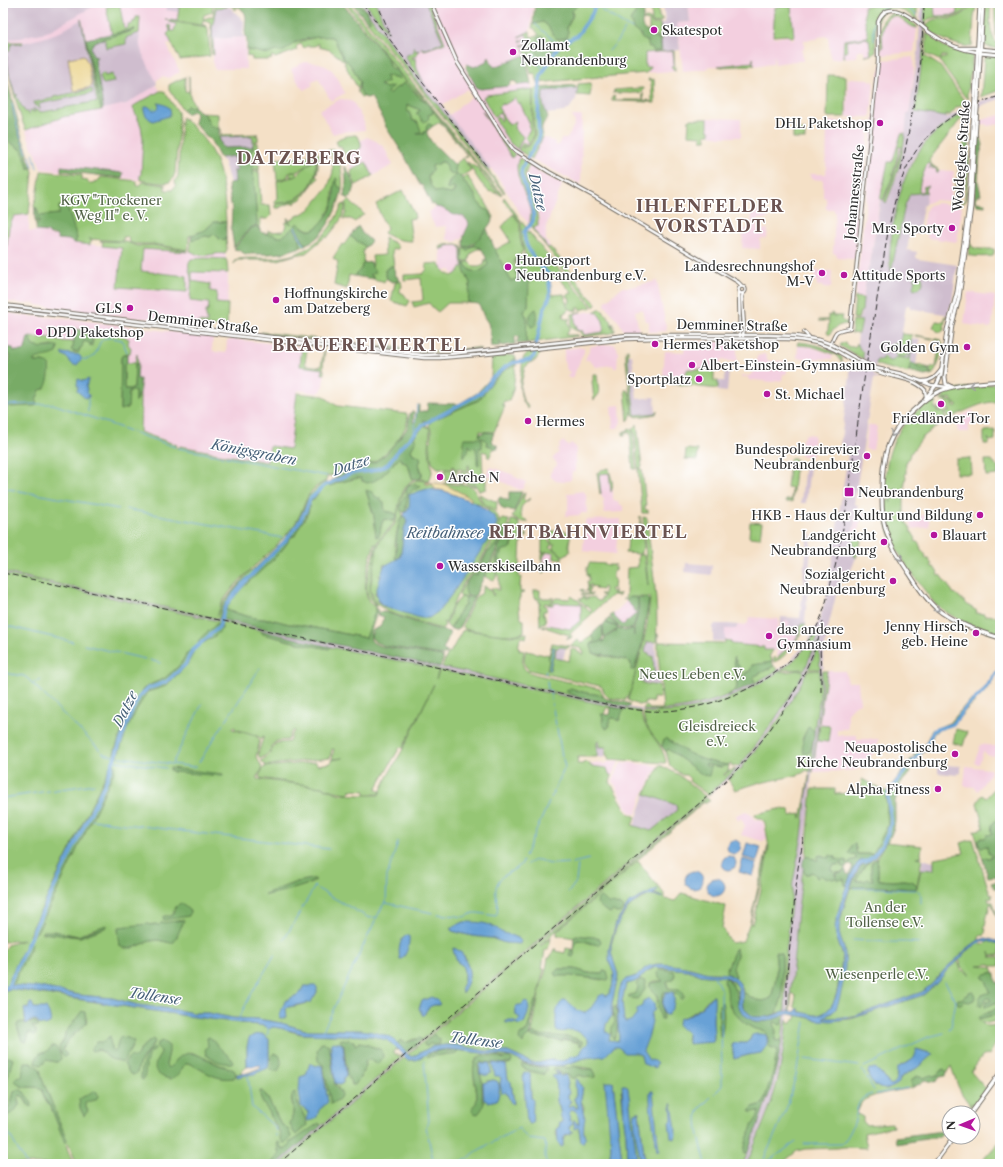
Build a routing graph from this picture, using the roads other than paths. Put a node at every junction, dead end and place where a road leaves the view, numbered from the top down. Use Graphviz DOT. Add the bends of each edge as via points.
graph roads {
  1 [pos="431,3"];
  2 [pos="980,3"];
  3 [pos="983,3"];
  4 [pos="979,51"];
  5 [pos="1000,51"];
  6 [pos="1000,55"];
  7 [pos="740,287"];
  8 [pos="741,293"];
  9 [pos="3,305"];
  10 [pos="3,309"];
  11 [pos="804,332"];
  12 [pos="742,337"];
  13 [pos="948,337"];
  14 [pos="810,338"];
  15 [pos="519,346"];
  16 [pos="830,346"];
  17 [pos="532,347"];
  18 [pos="520,350"];
  19 [pos="942,367"];
  20 [pos="876,370"];
  21 [pos="916,380"];
  22 [pos="1000,381"];
  23 [pos="935,386"];
  24 [pos="952,387"];
  25 [pos="925,399"];
  26 [pos="922,403"];
  27 [pos="1000,638"];
  28 [pos="1000,1072"];
  29 [pos="977,1105"];
  30 [pos="948,1145"];
  31 [pos="934,1164"];
  1 -- 7 [label="main road" via="461,68 507,143 516,152 651,230"];
  2 -- 4 [label="main road, Woldegker Straße"];
  3 -- 4 [label="main road, Woldegker Straße"];
  4 -- 5 [label="main road"];
  4 -- 6 [label="main road"];
  4 -- 13 [label="main road, Woldegker Straße, bridge" via="971,206 959,298"];
  4 -- 16 [label="main road, Johannesstraße, bridge" via="944,42 898,10 891,10 879,19 878,57 850,328 837,332"];
  7 -- 8 [label="main road"];
  7 -- 8 [label="main road" via="744,286 746,289"];
  8 -- 12 [label="main road"];
  9 -- 15 [label="main road, Demminer Straße" via="416,354 449,354"];
  10 -- 18 [label="main road, Demminer Straße" via="424,358"];
  11 -- 14 [label="main road"];
  12 -- 14 [label="main road, Demminer Straße" via="788,335"];
  12 -- 16 [label="main road, Demminer Straße" via="797,339"];
  12 -- 17 [label="main road, Demminer Straße" via="627,335"];
  13 -- 19 [label="main road, Woldegker Straße"];
  13 -- 24 [label="main road, Woldegker Straße" via="945,381"];
  14 -- 16 [label="main road, Demminer Straße"];
  15 -- 17 [label="main road, Demminer Straße"];
  15 -- 18 [label="main road"];
  16 -- 20 [label="main road, Demminer Straße, bridge"];
  17 -- 18 [label="main road, Demminer Straße"];
  19 -- 21 [label="main road" via="931,380"];
  19 -- 23 [label="main road, Woldegker Straße"];
  20 -- 21 [label="main road, Demminer Straße" via="902,374"];
  20 -- 25 [label="main road, Demminer Straße" via="922,387 926,393"];
  21 -- 23 [label="main road, Demminer Straße"];
  22 -- 24 [label="main road, one-way"];
  23 -- 24 [label="main road, Demminer Straße"];
  23 -- 25 [label="main road, Woldegker Straße"];
  24 -- 26 [label="main road" via="938,392"];
  25 -- 26 [label="main road, Woldegker Straße"];
  26 -- 27 [label="main road, one-way" via="901,422 885,454 882,493 887,533 906,569 936,608 952,619"];
  28 -- 29 [label="main road"];
  30 -- 31 [label="main road"];
}
